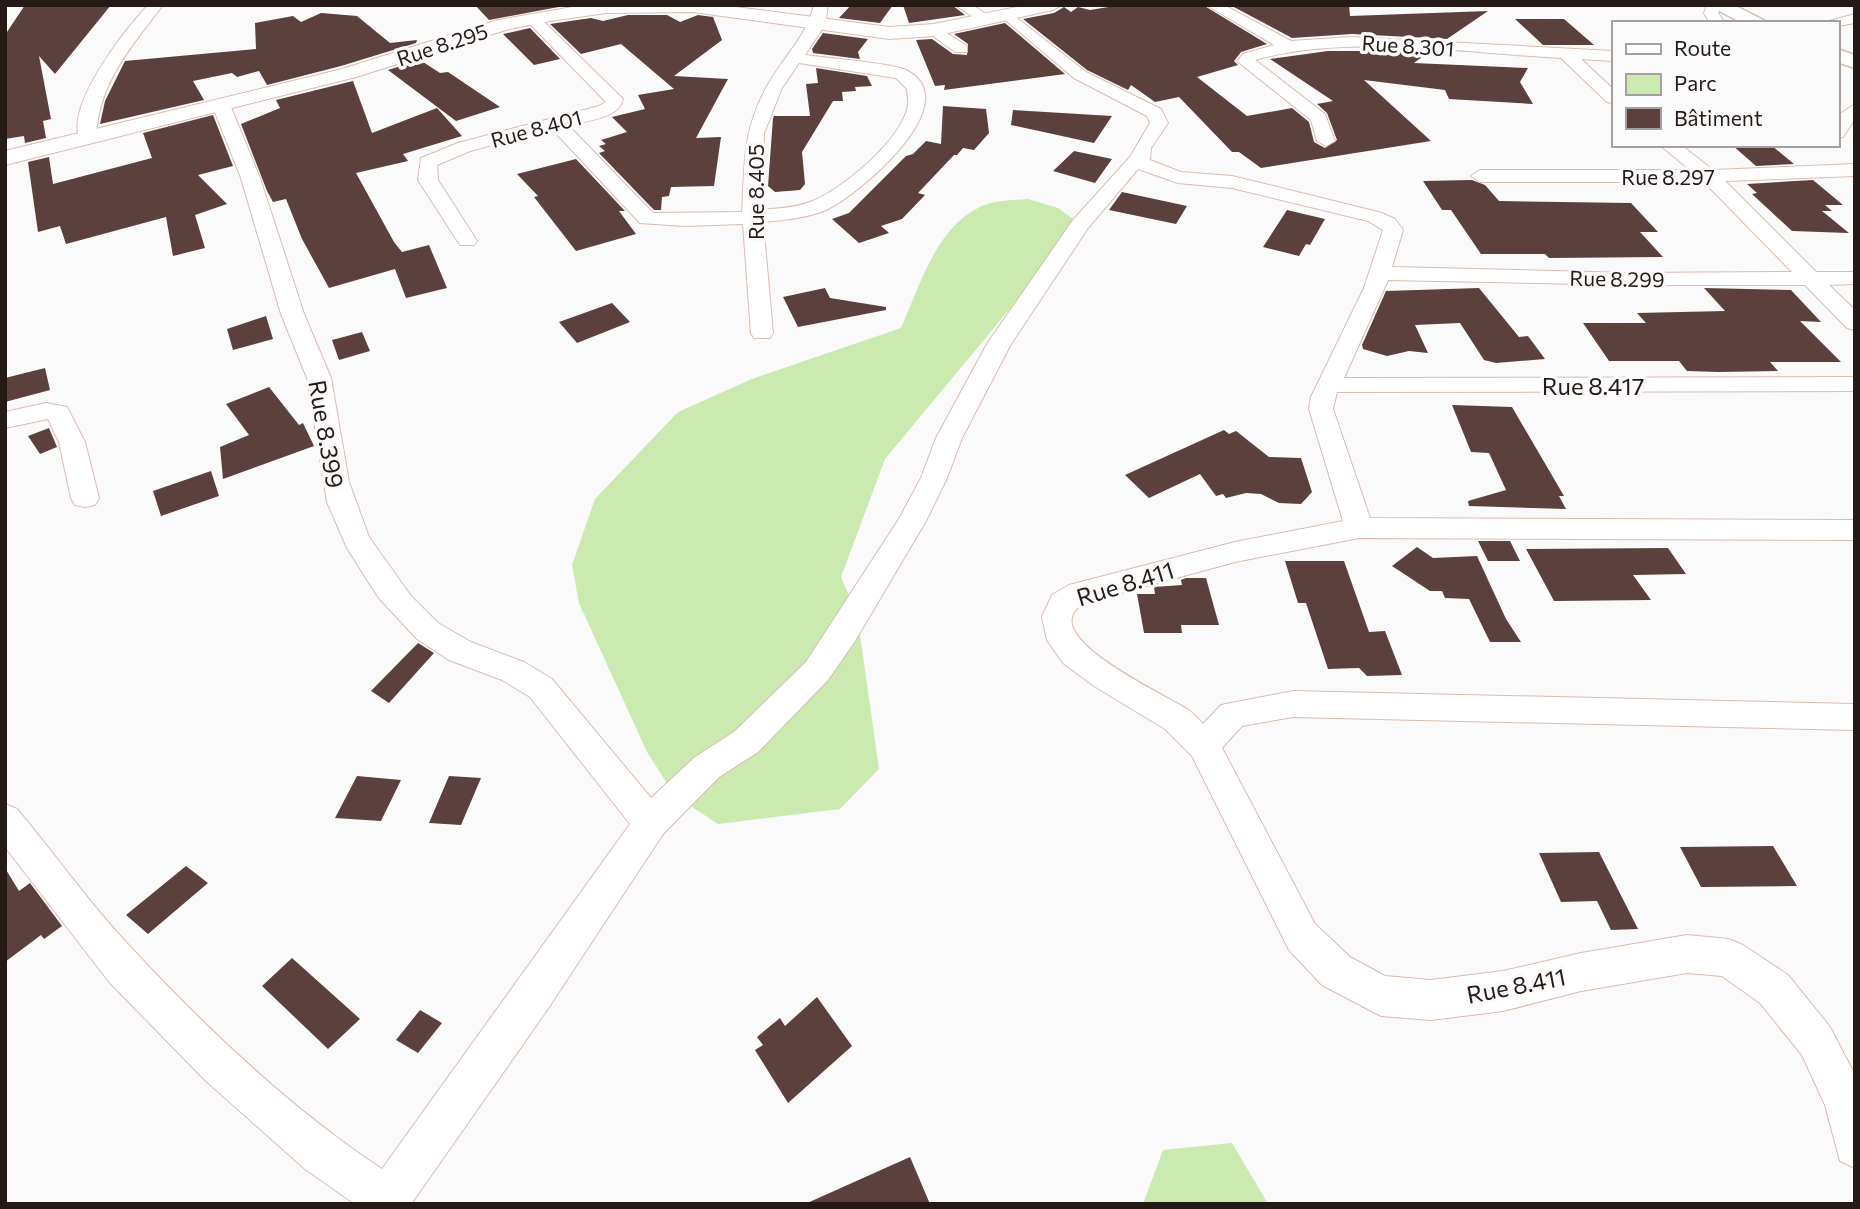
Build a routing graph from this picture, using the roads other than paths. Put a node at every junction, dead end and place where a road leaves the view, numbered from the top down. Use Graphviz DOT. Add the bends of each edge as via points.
graph roads {
  1 [pos="156,5"];
  2 [pos="962,5"];
  3 [pos="1053,5"];
  4 [pos="1213,5"];
  5 [pos="1715,5"];
  6 [pos="577,8"];
  7 [pos="819,15"];
  8 [pos="997,17"];
  9 [pos="532,18"];
  10 [pos="1717,21"];
  11 [pos="1754,21"];
  12 [pos="934,30"];
  13 [pos="1288,46"];
  14 [pos="961,49"];
  15 [pos="1567,55"];
  16 [pos="1612,56"];
  17 [pos="795,58"];
  18 [pos="1612,97"];
  19 [pos="221,105"];
  20 [pos="1855,109"];
  21 [pos="555,122"];
  22 [pos="1839,127"];
  23 [pos="87,138"];
  24 [pos="1326,141"];
  25 [pos="1672,147"];
  26 [pos="5,158"];
  27 [pos="1138,160"];
  28 [pos="1850,175"];
  29 [pos="1709,176"];
  30 [pos="1480,177"];
  31 [pos="752,216"];
  32 [pos="467,241"];
  33 [pos="1380,273"];
  34 [pos="1855,278"];
  35 [pos="1809,280"];
  36 [pos="1855,323"];
  37 [pos="762,333"];
  38 [pos="1855,384"];
  39 [pos="1331,385"];
  40 [pos="5,420"];
  41 [pos="85,498"];
  42 [pos="1359,528"];
  43 [pos="1855,530"];
  44 [pos="1855,718"];
  45 [pos="1204,746"];
  46 [pos="5,820"];
  47 [pos="651,823"];
  48 [pos="1855,1146"];
  49 [pos="385,1201"];
  1 -- 23 [label="street" via="104,76 87,117"];
  2 -- 8 [label="street"];
  3 -- 8 [label="street, Rue 8.295"];
  4 -- 13 [label="street"];
  5 -- 10 [label="street" via="1711,13"];
  5 -- 11 [label="highway"];
  6 -- 7 [label="street, Rue 8.295"];
  6 -- 9 [label="street, Rue 8.295"];
  7 -- 12 [label="street, Rue 8.295" via="889,33"];
  7 -- 17 [label="street, Rue 8.405"];
  8 -- 12 [label="street, Rue 8.295"];
  8 -- 27 [label="street" via="1080,75 1155,113 1159,123"];
  9 -- 19 [label="street, Rue 8.295" via="349,74"];
  9 -- 21 [label="street, Rue 8.401" via="615,99 605,110"];
  12 -- 14 [label="street"];
  13 -- 15 [label="street, Rue 8.301" via="1352,42"];
  13 -- 24 [label="street, Rue 8.301" via="1245,61 1319,118"];
  15 -- 16 [label="street, Rue 8.301"];
  15 -- 18 [label="street"];
  17 -- 31 [label="street, Rue 8.405" via="774,88 755,133"];
  17 -- 31 [label="street" via="901,74 915,89 914,116 889,151 839,196 793,213"];
  19 -- 23 [label="street, Rue 8.295"];
  19 -- 47 [label="street, Rue 8.399" via="290,308 318,375 343,513 400,605 438,639 539,686"];
  20 -- 22 [label="street"];
  21 -- 31 [label="street" via="647,219"];
  21 -- 32 [label="street, Rue 8.401" via="428,162 428,180"];
  23 -- 26 [label="street, Rue 8.295"];
  25 -- 29 [label="street"];
  27 -- 33 [label="street" via="1178,177 1232,182 1388,223 1393,230"];
  27 -- 47 [label="street" via="1080,224 999,344 912,521 838,643 817,671 746,742 707,767"];
  28 -- 29 [label="street, Rue 8.297"];
  29 -- 30 [label="street, Rue 8.297"];
  29 -- 35 [label="street"];
  31 -- 37 [label="street, Rue 8.405"];
  33 -- 35 [label="street, Rue 8.299"];
  33 -- 39 [label="street"];
  34 -- 35 [label="street, Rue 8.299"];
  35 -- 36 [label="street"];
  38 -- 39 [label="street, Rue 8.417"];
  39 -- 42 [label="street" via="1321,409"];
  40 -- 41 [label="street" via="46,411 58,413 72,442"];
  42 -- 43 [label="street"];
  42 -- 45 [label="street, Rue 8.411" via="1161,570 1079,593 1063,603 1057,627 1074,654 1177,719"];
  44 -- 45 [label="street" via="1293,704 1232,714"];
  45 -- 48 [label="street, Rue 8.411" via="1302,937 1336,971 1381,996 1431,1000 1503,991 1687,954 1729,958 1774,989 1816,1041 1846,1102"];
  46 -- 49 [label="street" via="124,969 221,1066 320,1154"];
  47 -- 49 [label="street"];
}
